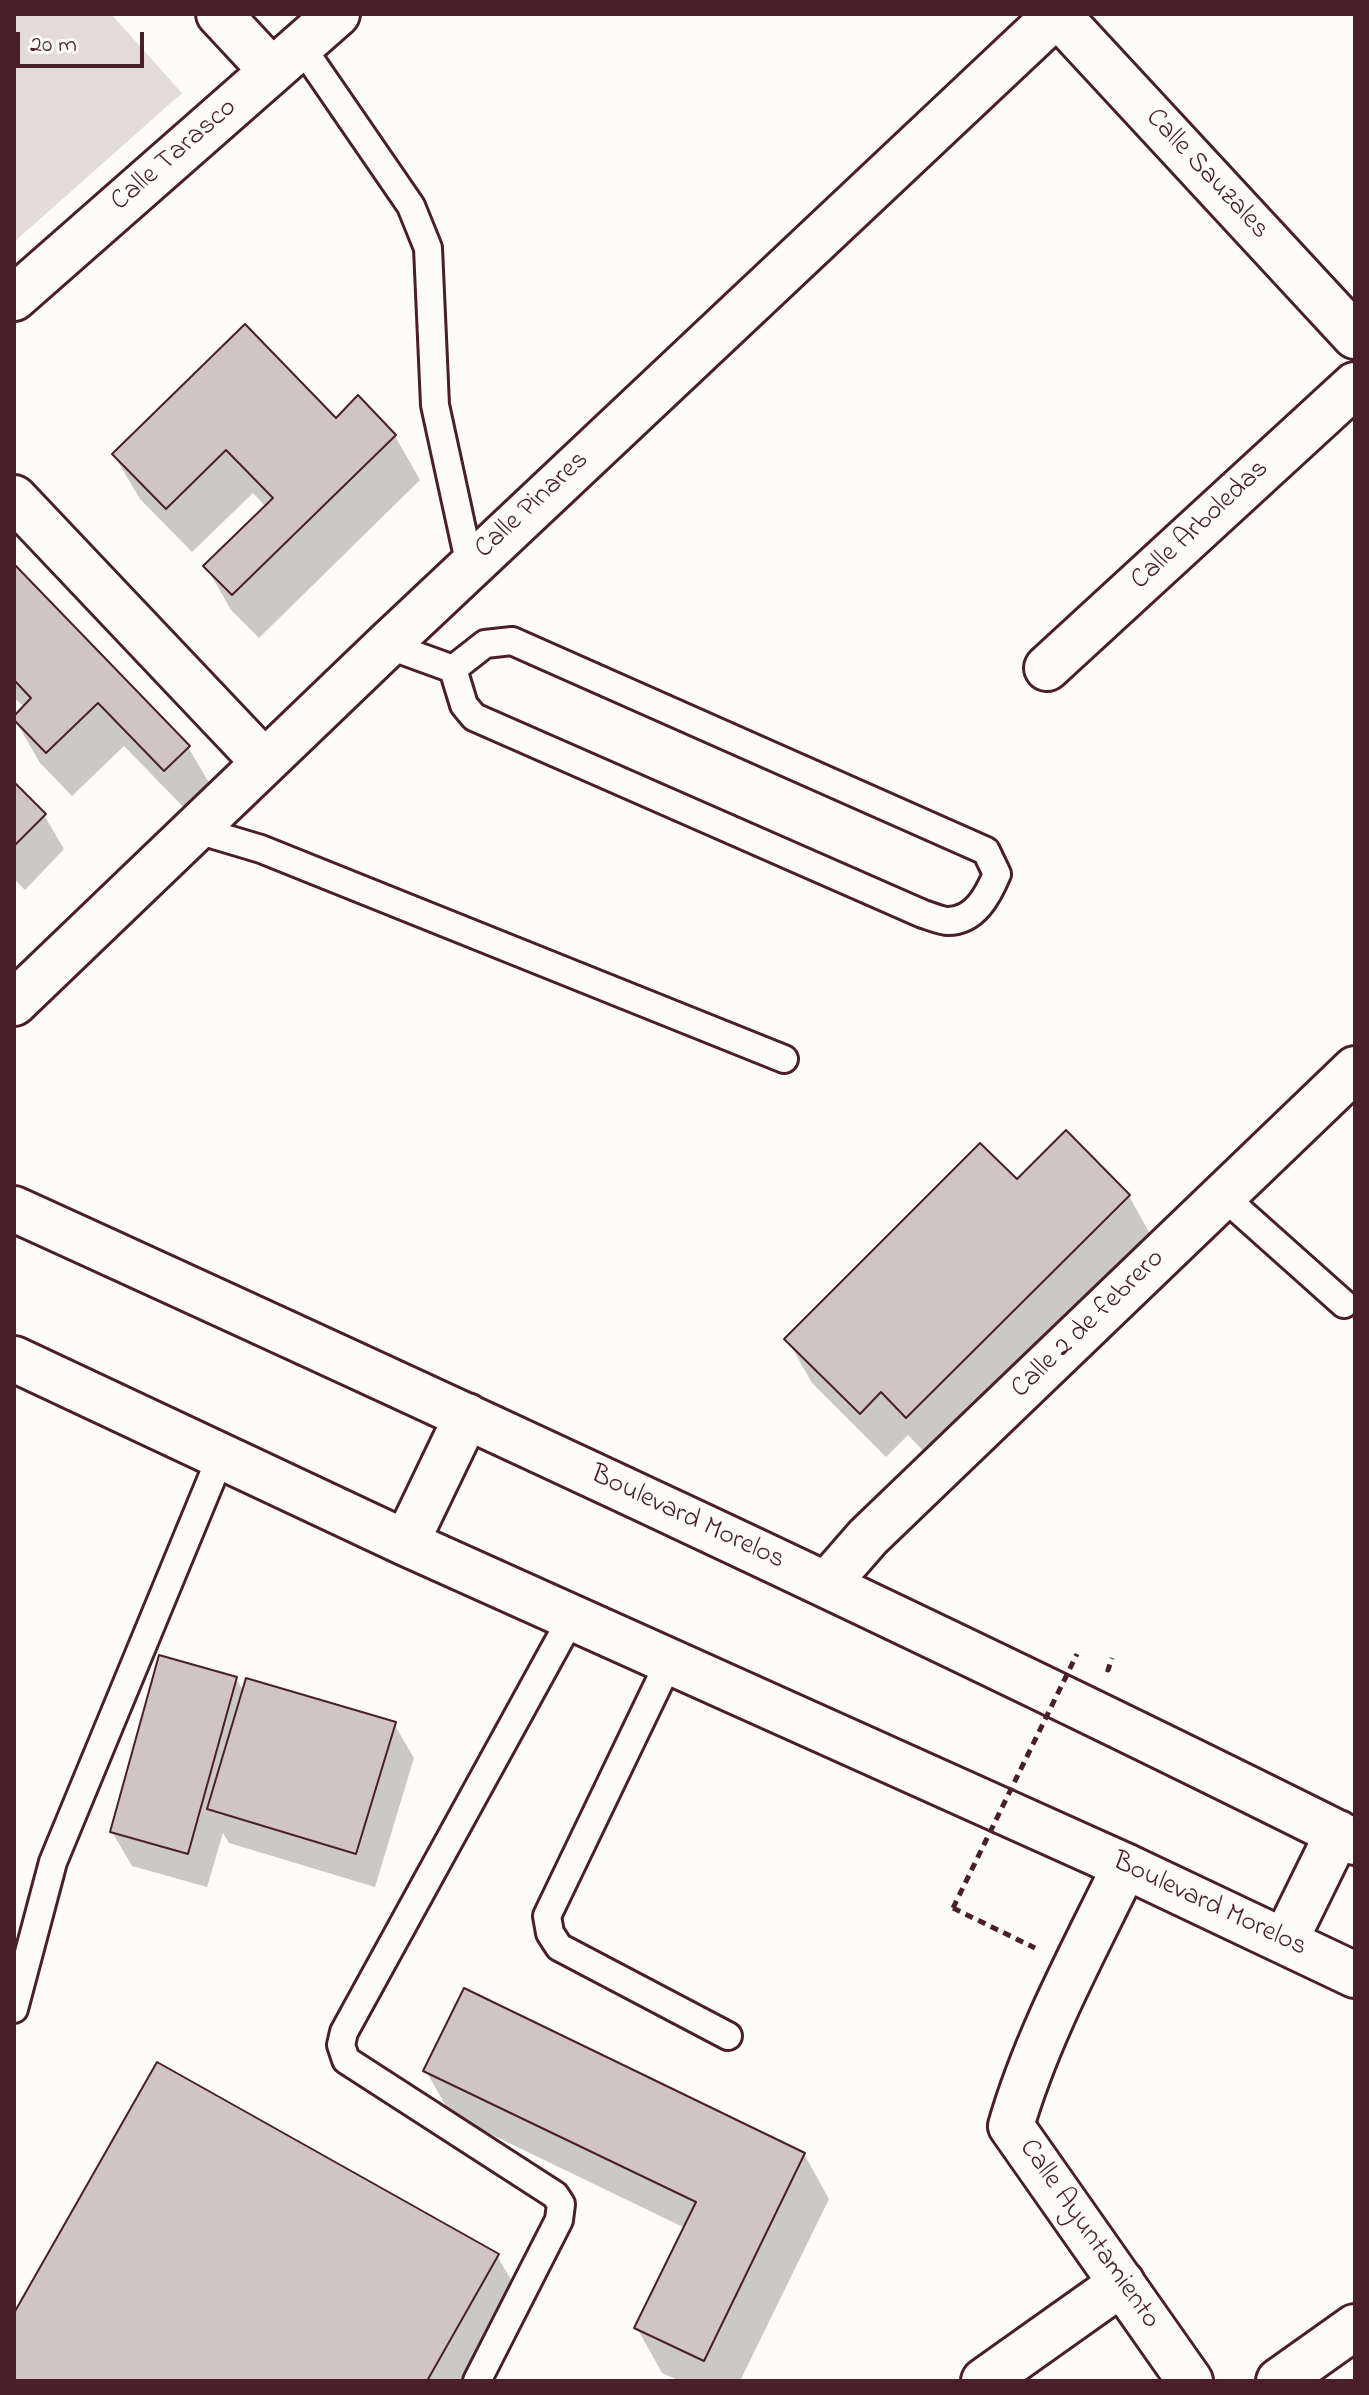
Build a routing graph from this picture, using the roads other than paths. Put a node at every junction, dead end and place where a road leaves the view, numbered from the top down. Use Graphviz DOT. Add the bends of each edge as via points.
graph roads {
  1 [pos="219,14"];
  2 [pos="337,14"];
  3 [pos="1057,14"];
  4 [pos="287,58"];
  5 [pos="14,298"];
  6 [pos="1355,336"];
  7 [pos="1355,385"];
  8 [pos="14,498"];
  9 [pos="470,566"];
  10 [pos="387,645"];
  11 [pos="1047,668"];
  12 [pos="453,669"];
  13 [pos="264,762"];
  14 [pos="194,829"];
  15 [pos="14,1003"];
  16 [pos="784,1059"];
  17 [pos="1355,1069"];
  18 [pos="1223,1196"];
  19 [pos="14,1209"];
  20 [pos="1344,1304"];
  21 [pos="14,1359"];
  22 [pos="467,1416"];
  23 [pos="221,1456"];
  24 [pos="406,1543"];
  25 [pos="827,1584"];
  26 [pos="572,1617"];
  27 [pos="669,1662"];
  28 [pos="1349,1832"];
  29 [pos="1125,1866"];
  30 [pos="1285,1941"];
  31 [pos="1355,1975"];
  32 [pos="14,2009"];
  33 [pos="728,2036"];
  34 [pos="1122,2283"];
  35 [pos="1355,2327"];
  36 [pos="477,2381"];
  37 [pos="984,2381"];
  38 [pos="1190,2381"];
  39 [pos="1279,2381"];
  1 -- 4 [label="street"];
  2 -- 4 [label="street, Calle Tarasco"];
  3 -- 6 [label="street, Calle Sauzales"];
  3 -- 9 [label="street, Calle Pinares"];
  4 -- 5 [label="street, Calle Tarasco"];
  4 -- 9 [label="lane" via="411,206 428,248 435,405"];
  7 -- 11 [label="street, Calle Arboledas"];
  8 -- 13 [label="street"];
  9 -- 10 [label="street, Calle Pinares"];
  10 -- 12 [label="lane"];
  10 -- 13 [label="street, Calle Pinares"];
  12 -- 12 [label="lane" via="464,705 474,717 923,914 948,921 970,915 987,897 997,874 986,851 512,641 485,644"];
  13 -- 14 [label="street, Calle Pinares"];
  14 -- 15 [label="street, Calle Pinares"];
  14 -- 16 [label="lane" via="261,849"];
  17 -- 18 [label="street, Calle 2 de febrero"];
  18 -- 20 [label="lane"];
  18 -- 25 [label="street, Calle 2 de febrero" via="868,1537"];
  19 -- 22 [label="street, Boulevard Morelos"];
  21 -- 23 [label="street, Boulevard Morelos"];
  22 -- 24 [label="street"];
  22 -- 25 [label="street, Boulevard Morelos"];
  23 -- 24 [label="street, Boulevard Morelos"];
  23 -- 32 [label="lane" via="53,1862"];
  24 -- 26 [label="street, Boulevard Morelos"];
  25 -- 28 [label="street, Boulevard Morelos"];
  26 -- 27 [label="street, Boulevard Morelos"];
  26 -- 36 [label="lane" via="341,2045 346,2060 555,2195 561,2204 559,2220"];
  27 -- 29 [label="street, Boulevard Morelos"];
  27 -- 33 [label="lane" via="547,1916 559,1947"];
  28 -- 30 [label="street"];
  29 -- 30 [label="street, Boulevard Morelos"];
  29 -- 34 [label="street, Calle Ayuntamiento" via="1075,1968 1011,2126"];
  30 -- 31 [label="street, Boulevard Morelos"];
  34 -- 37 [label="street"];
  34 -- 38 [label="street, Calle Ayuntamiento"];
  35 -- 39 [label="street"];
}
